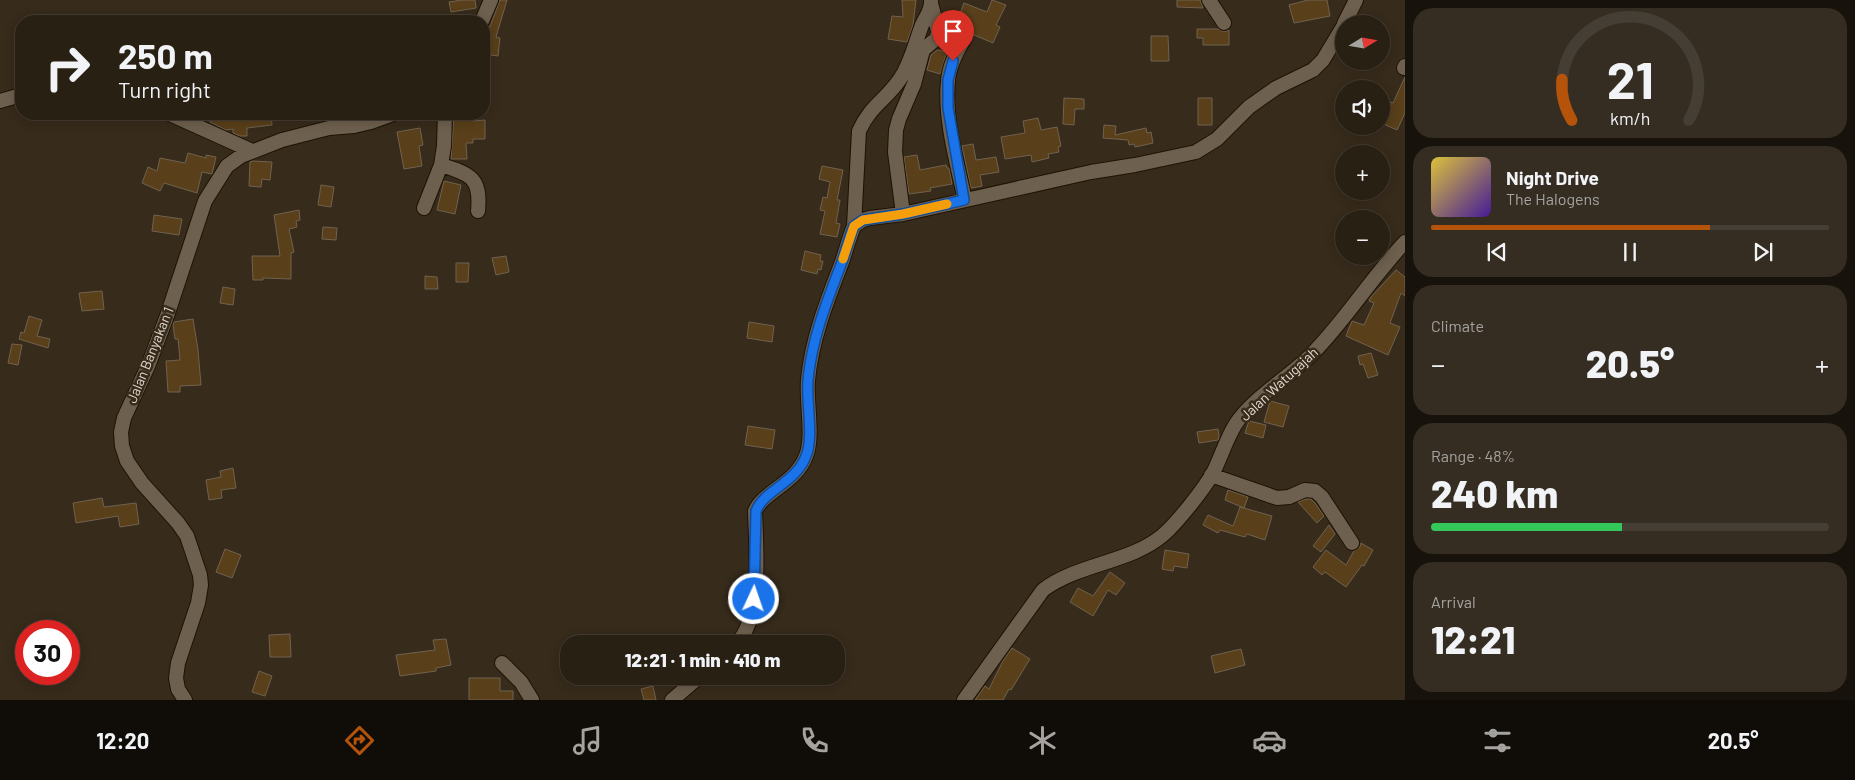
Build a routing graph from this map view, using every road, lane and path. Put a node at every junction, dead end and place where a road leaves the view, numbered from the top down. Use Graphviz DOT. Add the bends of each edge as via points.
graph roads {
  1 [pos="491,0"];
  2 [pos="1209,0"];
  3 [pos="1356,0"];
  4 [pos="931,4"];
  5 [pos="485,15"];
  6 [pos="1348,15"];
  7 [pos="1224,23"];
  8 [pos="1335,39"];
  9 [pos="963,41"];
  10 [pos="15,97"];
  11 [pos="0,101"];
  12 [pos="183,120"];
  13 [pos="376,120"];
  14 [pos="445,120"];
  15 [pos="252,151"];
  16 [pos="442,165"];
  17 [pos="964,200"];
  18 [pos="424,208"];
  19 [pos="478,211"];
  20 [pos="903,214"];
  21 [pos="854,226"];
  22 [pos="1405,242"];
  23 [pos="1212,475"];
  24 [pos="1352,543"];
  25 [pos="743,635"];
  26 [pos="502,663"];
  27 [pos="690,685"];
  28 [pos="185,700"];
  29 [pos="532,700"];
  30 [pos="672,700"];
  31 [pos="964,700"];
  1 -- 5 [label="street"];
  2 -- 7 [label="street"];
  3 -- 6 [label="street"];
  4 -- 20 [label="street" via="937,38 923,50 896,130 895,152"];
  4 -- 21 [label="street" via="900,79 870,112 859,132"];
  8 -- 17 [label="street" via="1313,70 1276,88 1249,107 1217,139 1196,152"];
  9 -- 17 [label="street" via="948,80 948,108"];
  10 -- 11 [label="street"];
  12 -- 15 [label="street"];
  13 -- 15 [label="street, Jalan Banyakan 1" via="311,132"];
  14 -- 16 [label="street"];
  15 -- 28 [label="street, Jalan Banyakan 1" via="228,166 205,201 167,316 121,432 126,461 187,536 200,575 198,603 176,678"];
  16 -- 18 [label="street"];
  16 -- 19 [label="street" via="470,175 477,185"];
  17 -- 20 [label="street"];
  20 -- 21 [label="street" via="863,220"];
  21 -- 25 [label="street" via="824,307 812,353 806,458 788,481 758,504 756,511 754,599 748,628"];
  22 -- 23 [label="street, Jalan Watugajah" via="1312,355 1235,424"];
  23 -- 24 [label="street" via="1277,498 1305,490 1315,491"];
  23 -- 31 [label="street, Jalan Watugajah" via="1178,521 1162,536 1142,549 1079,570 1043,590"];
  26 -- 29 [label="street" via="521,682"];
  27 -- 30 [label="street"];
}
